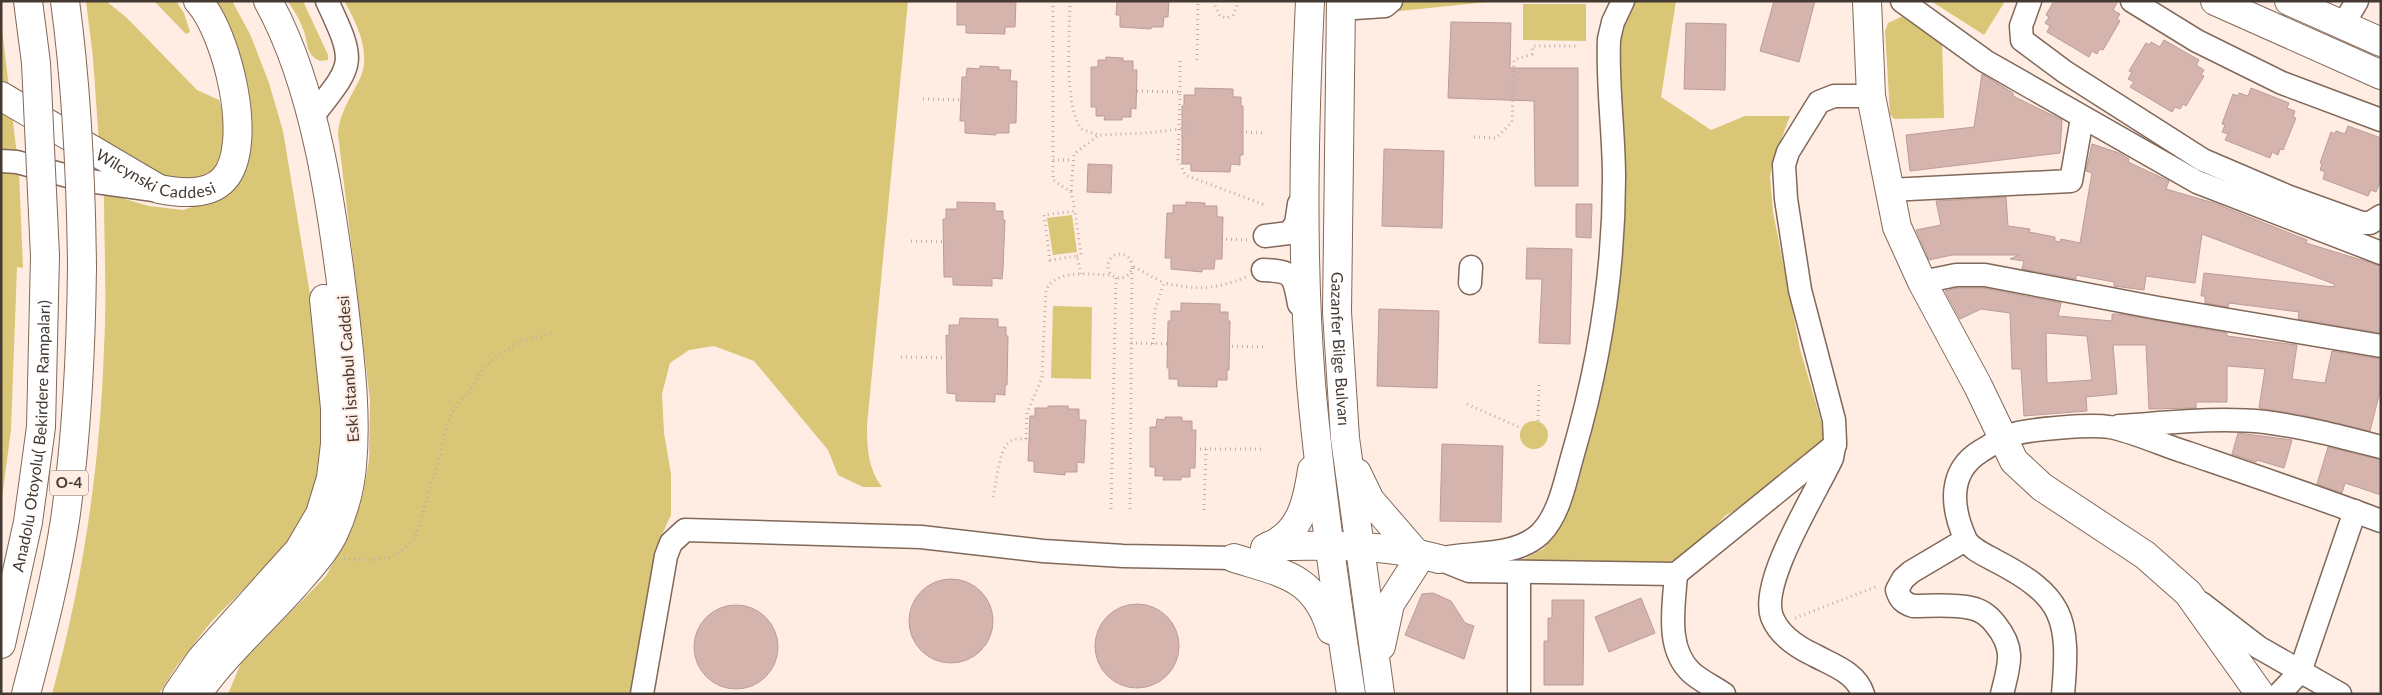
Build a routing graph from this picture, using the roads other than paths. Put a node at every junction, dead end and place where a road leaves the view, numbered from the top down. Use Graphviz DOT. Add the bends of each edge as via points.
graph roads {
  1 [pos="28,1"];
  2 [pos="65,1"];
  3 [pos="198,1"];
  4 [pos="250,1"];
  5 [pos="268,1"];
  6 [pos="327,1"];
  7 [pos="1310,1"];
  8 [pos="1390,1"];
  9 [pos="1623,1"];
  10 [pos="1867,1"];
  11 [pos="1902,1"];
  12 [pos="2030,1"];
  13 [pos="2132,1"];
  14 [pos="2214,1"];
  15 [pos="2289,1"];
  16 [pos="2357,1"];
  17 [pos="1341,5"];
  18 [pos="2344,25"];
  19 [pos="2381,42"];
  20 [pos="2381,76"];
  21 [pos="1308,91"];
  22 [pos="1,96"];
  23 [pos="1871,96"];
  24 [pos="312,117"];
  25 [pos="2082,118"];
  26 [pos="2381,120"];
  27 [pos="1,148"];
  28 [pos="1,161"];
  29 [pos="38,168"];
  30 [pos="1888,190"];
  31 [pos="177,193"];
  32 [pos="2381,216"];
  33 [pos="1260,238"];
  34 [pos="2381,253"];
  35 [pos="1263,270"];
  36 [pos="1922,282"];
  37 [pos="2381,346"];
  38 [pos="1311,381"];
  39 [pos="2108,427"];
  40 [pos="1345,438"];
  41 [pos="2002,439"];
  42 [pos="1317,442"];
  43 [pos="1835,445"];
  44 [pos="2381,447"];
  45 [pos="2355,511"];
  46 [pos="2381,521"];
  47 [pos="1965,540"];
  48 [pos="1330,557"];
  49 [pos="1362,557"];
  50 [pos="1234,558"];
  51 [pos="1269,558"];
  52 [pos="1423,559"];
  53 [pos="1519,573"];
  54 [pos="1676,574"];
  55 [pos="2188,594"];
  56 [pos="1,644"];
  57 [pos="2300,672"];
  58 [pos="1378,681"];
  59 [pos="26,694"];
  60 [pos="176,694"];
  61 [pos="197,694"];
  62 [pos="642,694"];
  63 [pos="1350,694"];
  64 [pos="1519,694"];
  65 [pos="1724,694"];
  66 [pos="1863,694"];
  67 [pos="2002,694"];
  68 [pos="2063,694"];
  69 [pos="2260,694"];
  70 [pos="2279,694"];
  71 [pos="2340,694"];
  1 -- 56 [label="main road, Anadolu Otoyolu( Bekirdere Rampaları) / O-4, bridge" via="36,64 45,256 41,427 28,522"];
  2 -- 59 [label="main road, O-4, bridge" via="73,56 80,164 81,345 65,521 48,611"];
  3 -- 31 [label="main road, Wilcynski Caddesi" via="213,24 230,70 236,107 236,151 224,179 213,187"];
  4 -- 60 [label="main road, Eski İstanbul Caddesi" via="275,56 300,138 326,307 335,408 334,463 320,514 300,550 201,659"];
  5 -- 24 [label="main road, Eski İstanbul Caddesi" via="291,53"];
  6 -- 24 [label="street" via="346,44 347,64 343,76"];
  7 -- 21 [label="main road, Gazanfer Bilge Bulvarı"];
  8 -- 17 [label="street" via="1385,6"];
  9 -- 52 [label="street" via="1609,38 1614,179 1607,292 1592,382 1560,501 1546,526 1531,540 1497,553"];
  10 -- 23 [label="main road"];
  11 -- 25 [label="street" via="1985,62"];
  12 -- 32 [label="street" via="2021,26 2022,40 2065,72 2195,155 2287,196 2357,221 2370,223"];
  13 -- 26 [label="street" via="2196,41 2282,83"];
  14 -- 20 [label="main road"];
  15 -- 18 [label="main road"];
  16 -- 18 [label="street"];
  17 -- 40 [label="main road, Gazanfer Bilge Bulvarı" via="1336,276"];
  18 -- 19 [label="main road"];
  21 -- 33 [label="street" via="1296,224 1290,234"];
  21 -- 38 [label="main road, Gazanfer Bilge Bulvarı" via="1305,198"];
  22 -- 31 [label="main road, Wilcynski Caddesi" via="158,189"];
  23 -- 30 [label="main road"];
  23 -- 43 [label="street" via="1834,96 1819,102 1788,152 1784,165 1800,290 1834,420"];
  24 -- 61 [label="main road, Eski İstanbul Caddesi" via="336,241 349,344 354,424 352,467 345,505 332,537 318,558 220,664"];
  25 -- 30 [label="street" via="2070,181"];
  25 -- 34 [label="street" via="2197,182"];
  27 -- 29 [label="street"];
  28 -- 29 [label="street"];
  29 -- 31 [label="street" via="112,186"];
  30 -- 36 [label="main road" via="1897,227"];
  35 -- 38 [label="street" via="1284,271 1294,278"];
  36 -- 37 [label="street" via="1956,275 1985,275"];
  36 -- 41 [label="main road" via="1978,386"];
  38 -- 42 [label="main road, Gazanfer Bilge Bulvarı"];
  39 -- 41 [label="street" via="2024,432"];
  39 -- 44 [label="street" via="2264,422"];
  39 -- 45 [label="street"];
  40 -- 49 [label="main road, Gazanfer Bilge Bulvarı"];
  40 -- 52 [label="main road" via="1370,500"];
  41 -- 47 [label="street" via="1971,457 1954,485 1956,508"];
  41 -- 55 [label="main road" via="2014,462 2026,474 2145,555"];
  42 -- 48 [label="main road"];
  42 -- 51 [label="main road" via="1301,517"];
  43 -- 54 [label="street"];
  43 -- 66 [label="street" via="1826,471 1775,577 1770,607 1776,626 1782,633 1808,652 1855,678"];
  45 -- 46 [label="street"];
  45 -- 57 [label="street"];
  47 -- 67 [label="street" via="1911,572 1897,590 1904,603 1914,606 1971,608 1984,612 2009,645"];
  47 -- 68 [label="street" via="1980,552 2030,579 2057,611 2066,640"];
  48 -- 49 [label="main road"];
  48 -- 51 [label="main road"];
  48 -- 63 [label="main road"];
  49 -- 52 [label="main road"];
  49 -- 58 [label="main road, Gazanfer Bilge Bulvarı"];
  50 -- 51 [label="main road"];
  50 -- 62 [label="street" via="1044,551 921,536 685,530 671,543 666,556"];
  51 -- 63 [label="main road" via="1314,593 1320,602"];
  52 -- 53 [label="street" via="1469,570"];
  52 -- 58 [label="main road" via="1390,604"];
  53 -- 54 [label="street"];
  53 -- 64 [label="street"];
  54 -- 65 [label="street" via="1674,629 1677,651 1694,675"];
  55 -- 57 [label="street" via="2258,647"];
  55 -- 69 [label="main road"];
  57 -- 70 [label="street"];
  57 -- 71 [label="street"];
}
